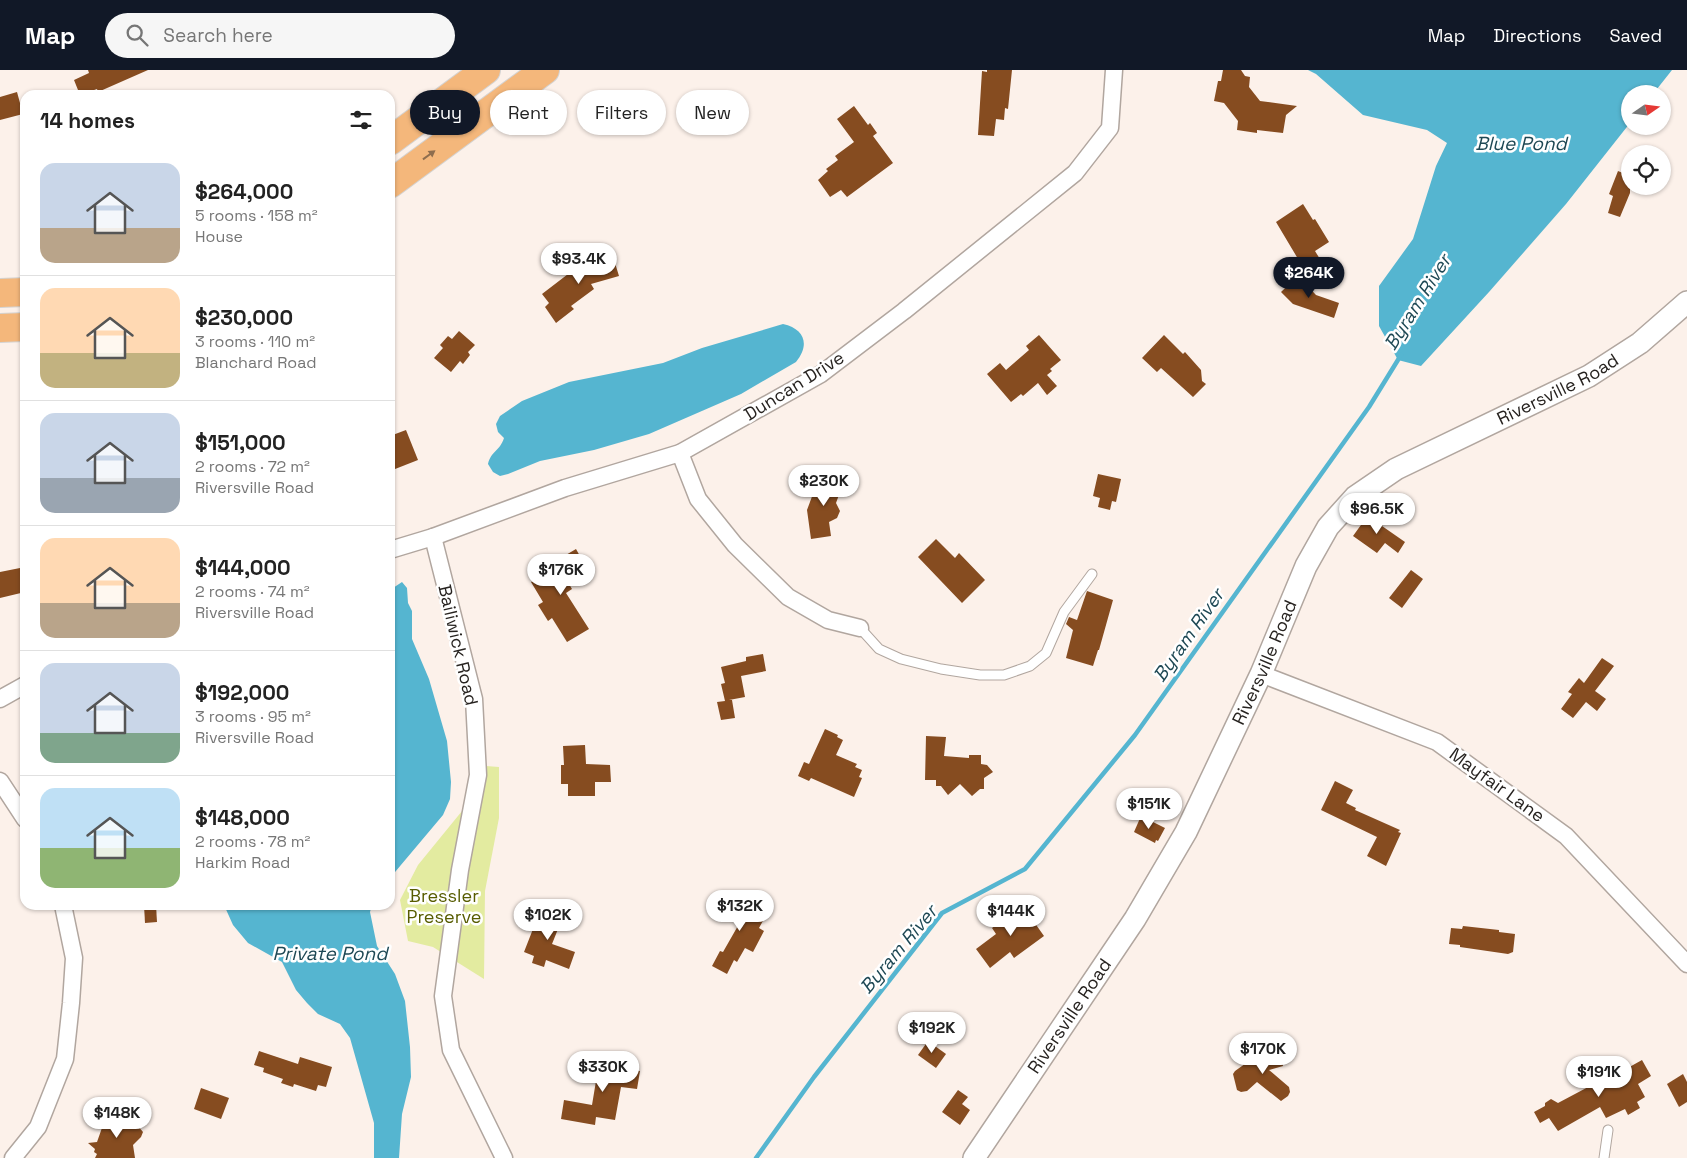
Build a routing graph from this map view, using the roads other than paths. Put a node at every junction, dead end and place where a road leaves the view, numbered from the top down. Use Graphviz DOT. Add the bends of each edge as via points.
graph roads {
  1 [pos="486,70"];
  2 [pos="545,70"];
  3 [pos="1114,70"];
  4 [pos="395,136"];
  5 [pos="395,180"];
  6 [pos="20,292"];
  7 [pos="0,293"];
  8 [pos="1687,302"];
  9 [pos="20,327"];
  10 [pos="0,328"];
  11 [pos="680,453"];
  12 [pos="433,537"];
  13 [pos="395,548"];
  14 [pos="1092,574"];
  15 [pos="860,628"];
  16 [pos="1261,674"];
  17 [pos="20,688"];
  18 [pos="0,699"];
  19 [pos="0,781"];
  20 [pos="20,811"];
  21 [pos="64,910"];
  22 [pos="1687,964"];
  23 [pos="1608,1130"];
  24 [pos="13,1158"];
  25 [pos="504,1158"];
  26 [pos="974,1158"];
  27 [pos="1604,1158"];
  1 -- 4 [label="highway"];
  5 -- 2 [label="highway, one-way"];
  3 -- 11 [label="street, Duncan Drive" via="1110,128 1075,173 904,312 821,374"];
  6 -- 7 [label="highway"];
  8 -- 16 [label="street, Riversville Road" via="1640,343 1589,376 1396,469 1355,497 1328,527 1306,566"];
  9 -- 10 [label="highway"];
  11 -- 12 [label="street, Duncan Drive" via="565,488"];
  11 -- 15 [label="street" via="698,499 735,545 788,597 828,620"];
  12 -- 13 [label="street, Duncan Drive"];
  12 -- 25 [label="street, Bailiwick Road" via="474,699 478,775 460,870 443,996 451,1050"];
  14 -- 15 [label="lane" via="1064,612 1046,653 1030,666 1004,675 941,669 902,659 879,649"];
  16 -- 22 [label="street, Mayfair Lane" via="1438,742 1566,836"];
  16 -- 26 [label="street, Riversville Road" via="1186,832 1135,919"];
  17 -- 18 [label="street"];
  19 -- 20 [label="street"];
  21 -- 24 [label="street" via="74,958 65,1059 38,1127"];
  23 -- 27 [label="lane"];
}
